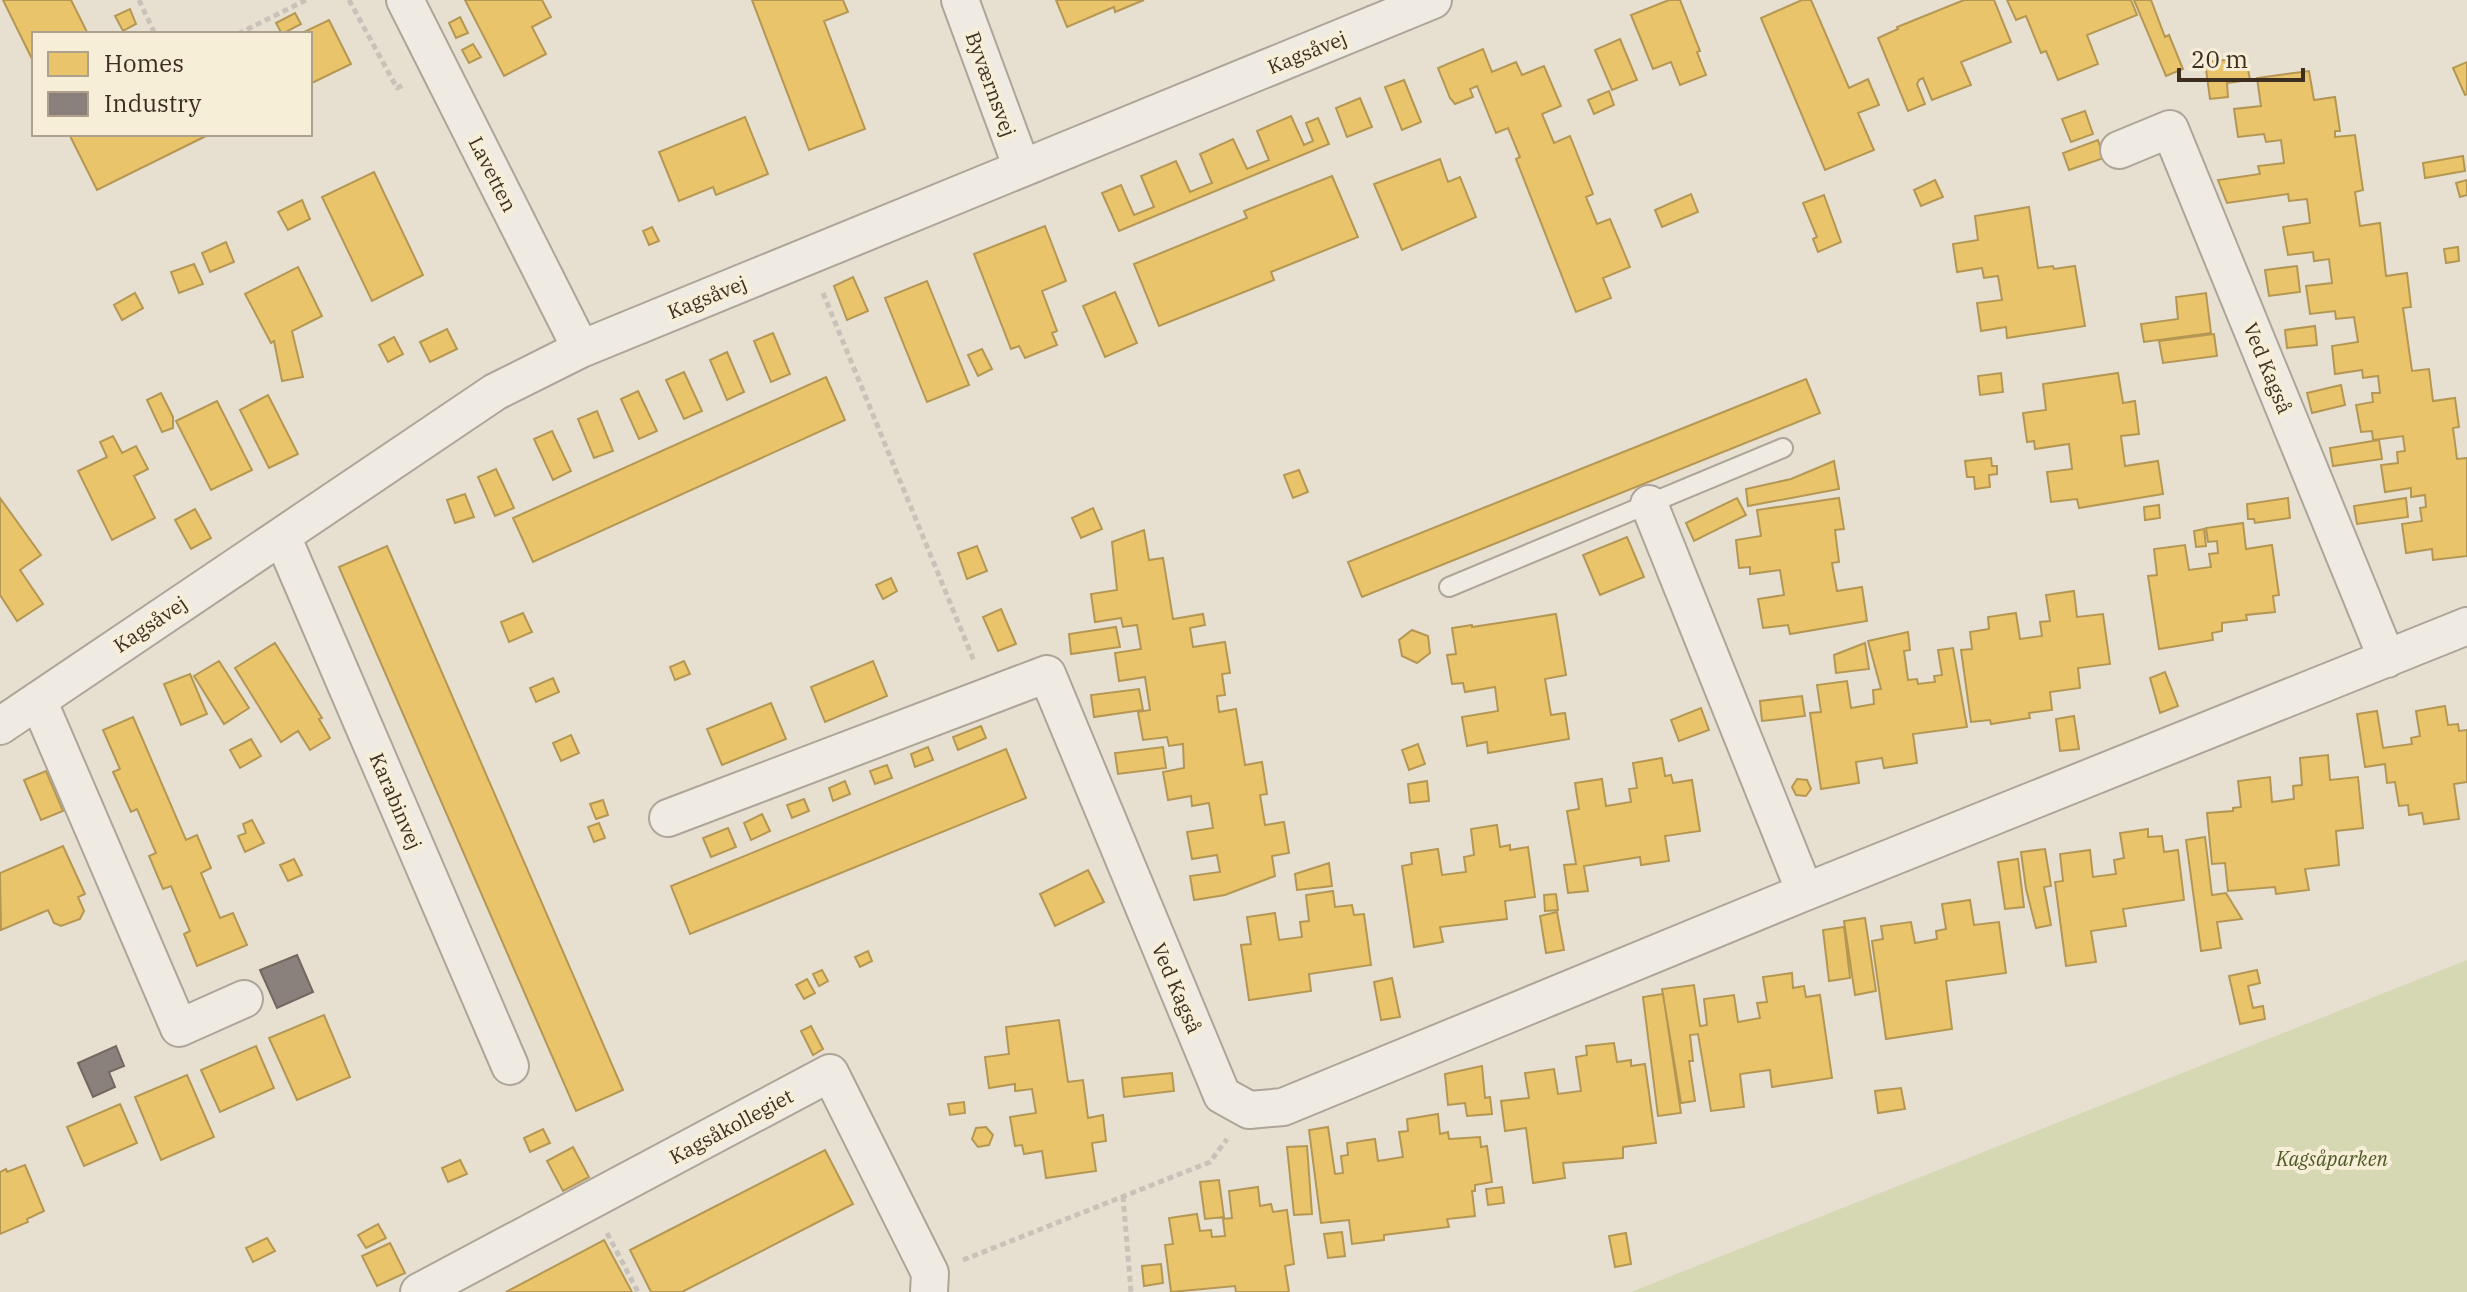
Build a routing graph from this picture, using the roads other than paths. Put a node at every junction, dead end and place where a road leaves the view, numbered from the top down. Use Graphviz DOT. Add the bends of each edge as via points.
graph roads {
  1 [pos="405,0"];
  2 [pos="960,0"];
  3 [pos="1433,0"];
  4 [pos="2119,150"];
  5 [pos="1022,168"];
  6 [pos="581,349"];
  7 [pos="1783,448"];
  8 [pos="1649,504"];
  9 [pos="282,536"];
  10 [pos="1449,587"];
  11 [pos="2467,626"];
  12 [pos="2387,659"];
  13 [pos="38,700"];
  14 [pos="0,726"];
  15 [pos="668,818"];
  16 [pos="1805,892"];
  17 [pos="244,999"];
  18 [pos="510,1066"];
  19 [pos="930,1282"];
  20 [pos="419,1292"];
  1 -- 6 [label="street, Lavetten"];
  2 -- 5 [label="street, Byværnsvej"];
  3 -- 5 [label="street, Kagsåvej"];
  4 -- 12 [label="street, Ved Kagså" via="2170,129"];
  5 -- 6 [label="street, Kagsåvej"];
  6 -- 9 [label="street, Kagsåvej" via="495,392"];
  7 -- 8 [label="lane"];
  8 -- 10 [label="lane"];
  8 -- 16 [label="street"];
  9 -- 13 [label="street, Kagsåvej"];
  9 -- 18 [label="street, Karabinvej"];
  11 -- 12 [label="street"];
  12 -- 16 [label="street"];
  13 -- 14 [label="street, Kagsåvej"];
  13 -- 17 [label="street" via="179,1028"];
  15 -- 16 [label="street, Ved Kagså" via="1047,674 1222,1095 1249,1110 1283,1107"];
  19 -- 20 [label="street, Kagsåkollegiet" via="830,1073"];
}
